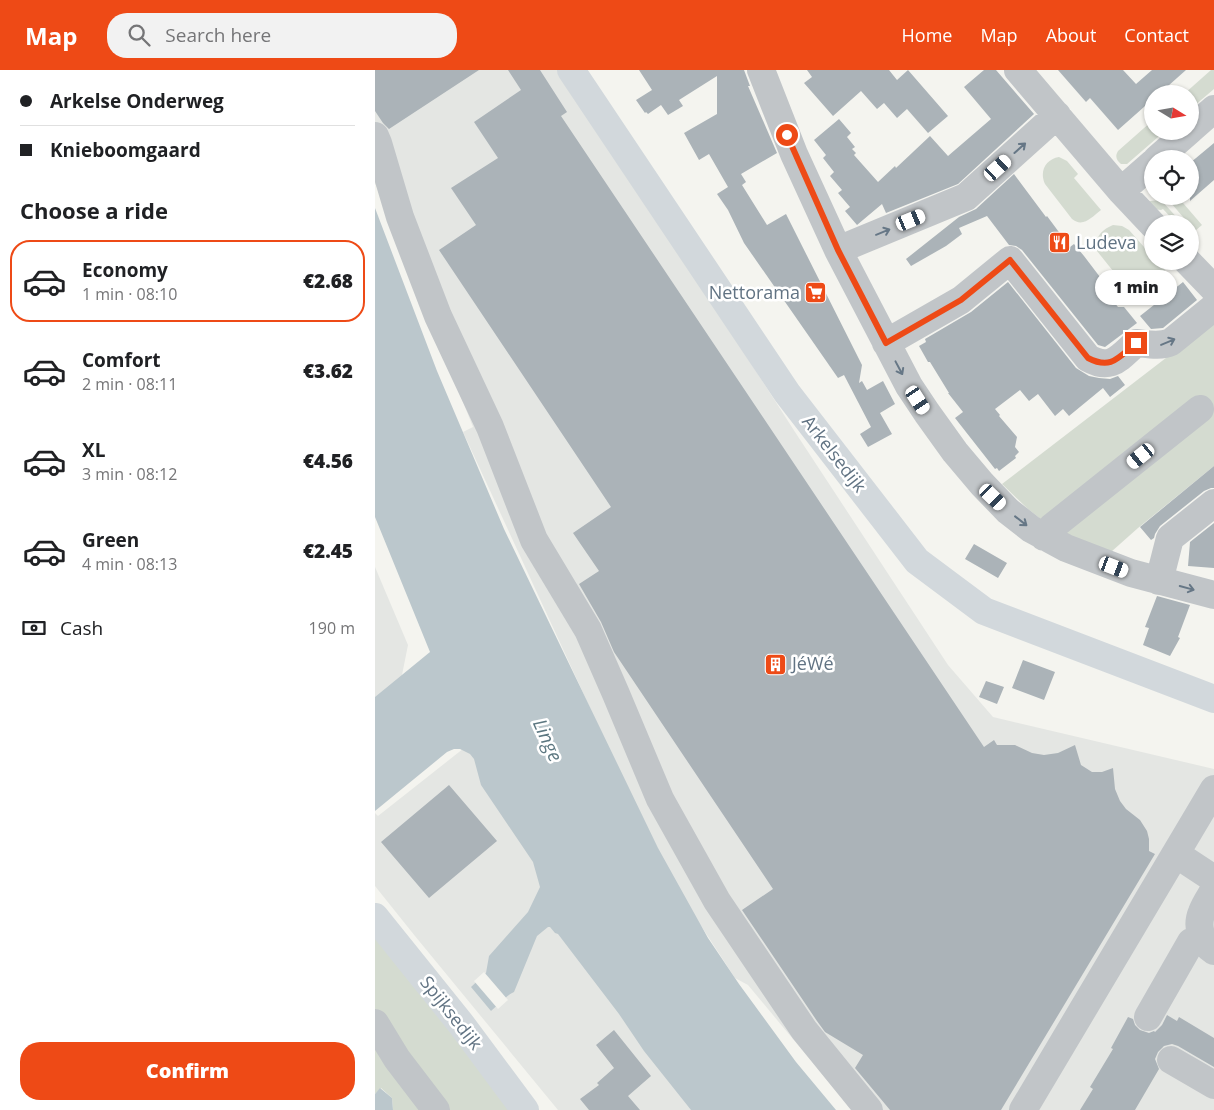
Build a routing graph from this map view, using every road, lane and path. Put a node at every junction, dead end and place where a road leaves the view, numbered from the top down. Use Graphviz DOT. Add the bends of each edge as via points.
graph roads {
  1 [pos="571,70"];
  2 [pos="761,70"];
  3 [pos="1025,73"];
  4 [pos="1214,109"];
  5 [pos="1057,115"];
  6 [pos="1199,122"];
  7 [pos="375,136"];
  8 [pos="1179,140"];
  9 [pos="1167,150"];
  10 [pos="1144,171"];
  11 [pos="1121,191"];
  12 [pos="1144,215"];
  13 [pos="838,250"];
  14 [pos="1196,270"];
  15 [pos="1214,289"];
  16 [pos="1214,307"];
  17 [pos="886,343"];
  18 [pos="1200,409"];
  19 [pos="1214,503"];
  20 [pos="1045,537"];
  21 [pos="1159,581"];
  22 [pos="1214,596"];
  23 [pos="1214,699"];
  24 [pos="1214,790"];
  25 [pos="1176,854"];
  26 [pos="1214,879"];
  27 [pos="1214,890"];
  28 [pos="375,917"];
  29 [pos="1208,945"];
  30 [pos="1148,1017"];
  31 [pos="375,1023"];
  32 [pos="1171,1060"];
  33 [pos="1214,1085"];
  34 [pos="435,1110"];
  35 [pos="525,1110"];
  36 [pos="869,1110"];
  37 [pos="1023,1110"];
  1 -- 23 [label="main road, Arkelsedijk" via="787,393 917,561 983,611"];
  2 -- 13 [label="street" via="794,154"];
  3 -- 5 [label="street"];
  4 -- 6 [label="street"];
  5 -- 11 [label="street"];
  13 -- 5 [label="street, one-way" via="966,197"];
  7 -- 36 [label="street" via="400,217 438,316 490,427 534,540 588,630 660,798 723,909 804,1030"];
  8 -- 9 [label="street"];
  10 -- 11 [label="street"];
  11 -- 12 [label="street"];
  13 -- 17 [label="street"];
  14 -- 15 [label="street"];
  17 -- 16 [label="street, one-way" via="961,300 1010,260 1088,358 1101,364 1114,362 1136,343 1160,345 1171,342"];
  17 -- 20 [label="street, one-way" via="909,386 955,452 1008,511"];
  18 -- 20 [label="street" via="1052,527"];
  19 -- 21 [label="street" via="1169,538"];
  20 -- 21 [label="street" via="1066,548"];
  21 -- 22 [label="street, one-way"];
  24 -- 25 [label="street"];
  25 -- 26 [label="street"];
  25 -- 37 [label="street"];
  27 -- 29 [label="street" via="1199,920"];
  28 -- 35 [label="main road, Spijksedijk"];
  29 -- 30 [label="street" via="1191,942"];
  31 -- 34 [label="street"];
  32 -- 33 [label="street"];
}
